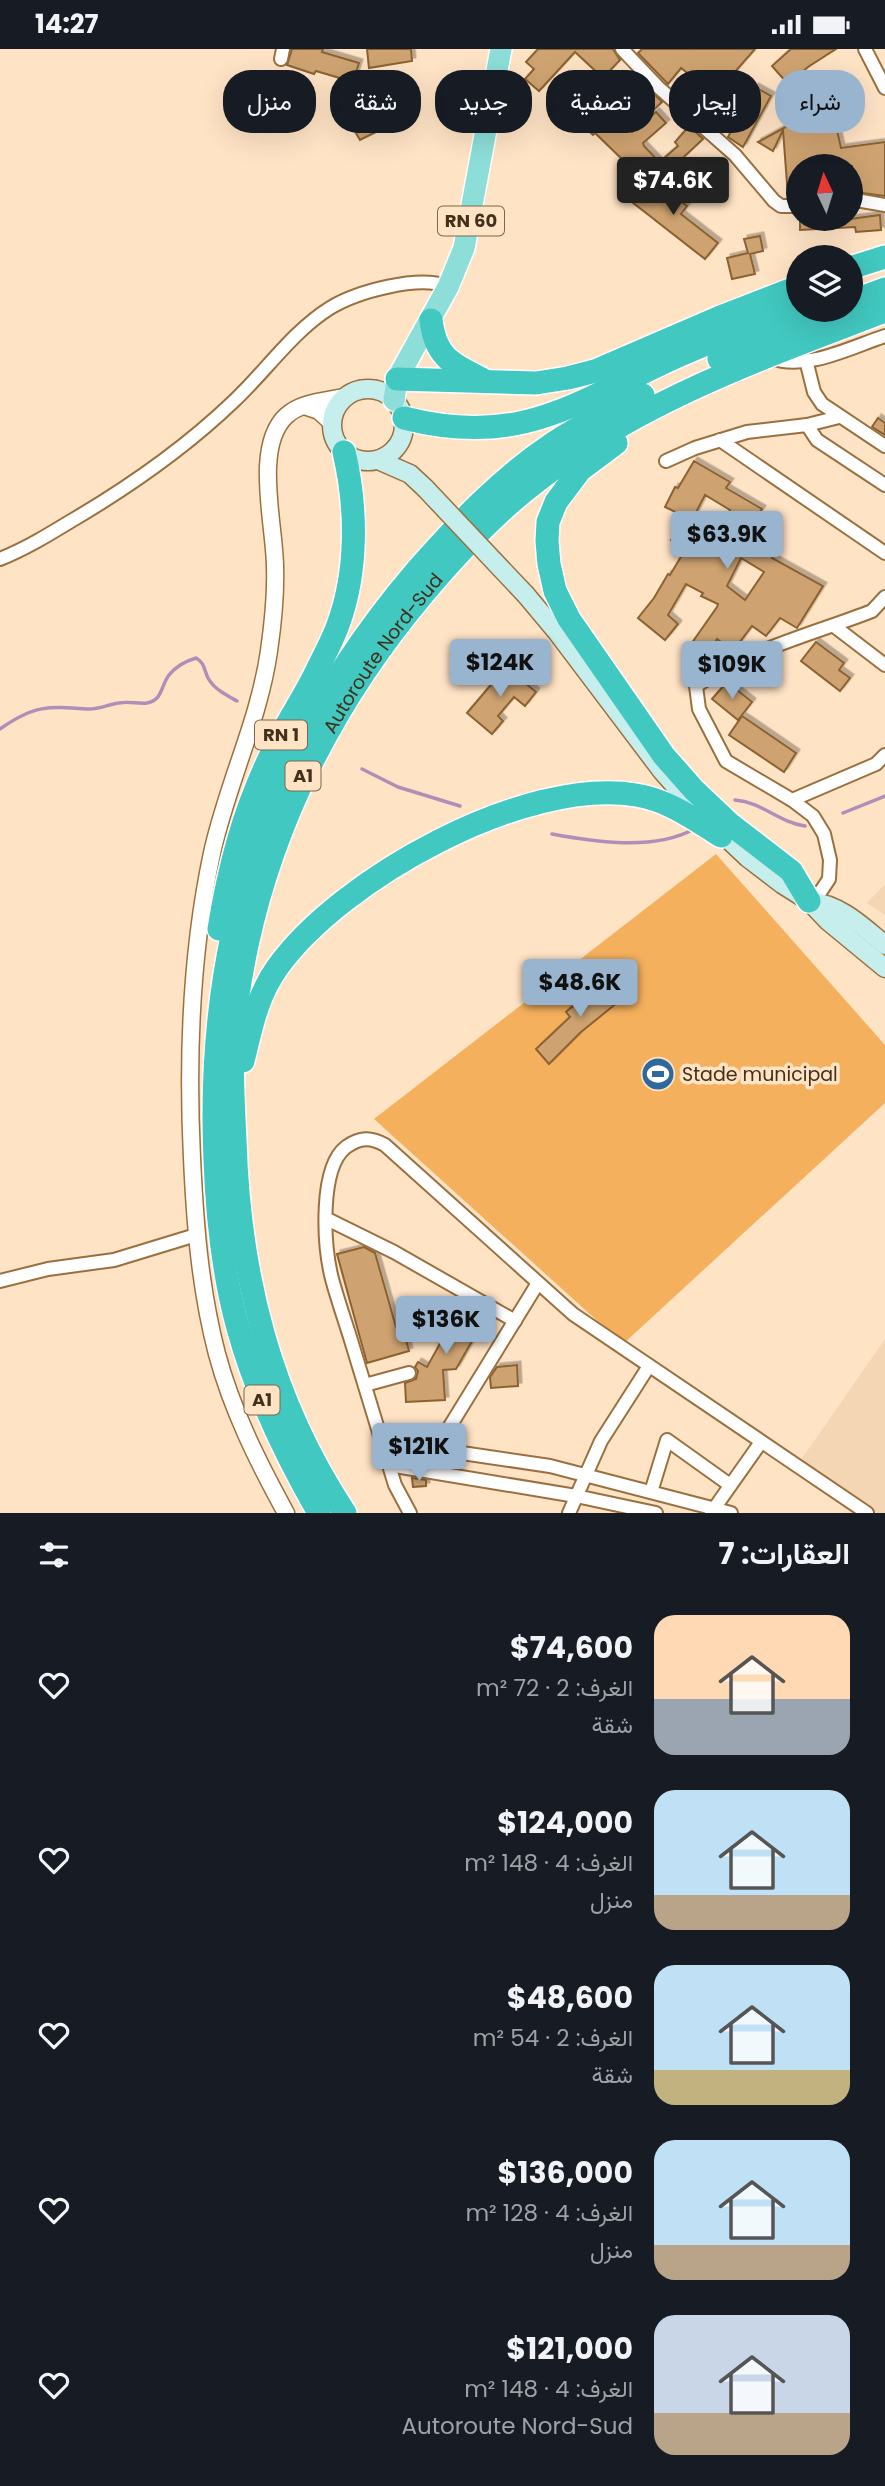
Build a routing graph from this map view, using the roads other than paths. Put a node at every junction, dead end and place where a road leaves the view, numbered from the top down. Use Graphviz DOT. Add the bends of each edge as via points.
graph roads {
  1 [pos="501,49"];
  2 [pos="622,49"];
  3 [pos="865,49"];
  4 [pos="885,88"];
  5 [pos="863,201"];
  6 [pos="885,205"];
  7 [pos="786,206"];
  8 [pos="885,257"];
  9 [pos="863,264"];
  10 [pos="885,275"];
  11 [pos="863,282"];
  12 [pos="448,287"];
  13 [pos="885,289"];
  14 [pos="786,292"];
  15 [pos="863,297"];
  16 [pos="885,311"];
  17 [pos="786,312"];
  18 [pos="431,320"];
  19 [pos="804,322"];
  20 [pos="885,336"];
  21 [pos="768,356"];
  22 [pos="806,360"];
  23 [pos="735,369"];
  24 [pos="488,381"];
  25 [pos="348,395"];
  26 [pos="301,406"];
  27 [pos="395,406"];
  28 [pos="839,417"];
  29 [pos="332,423"];
  30 [pos="807,425"];
  31 [pos="720,440"];
  32 [pos="885,446"];
  33 [pos="344,452"];
  34 [pos="378,460"];
  35 [pos="666,461"];
  36 [pos="410,474"];
  37 [pos="885,485"];
  38 [pos="885,553"];
  39 [pos="0,559"];
  40 [pos="885,597"];
  41 [pos="834,626"];
  42 [pos="885,665"];
  43 [pos="885,755"];
  44 [pos="792,800"];
  45 [pos="722,836"];
  46 [pos="810,901"];
  47 [pos="885,945"];
  48 [pos="885,968"];
  49 [pos="220,1022"];
  50 [pos="233,1103"];
  51 [pos="327,1219"];
  52 [pos="196,1235"];
  53 [pos="0,1280"];
  54 [pos="538,1283"];
  55 [pos="515,1321"];
  56 [pos="649,1366"];
  57 [pos="409,1373"];
  58 [pos="365,1385"];
  59 [pos="761,1442"];
  60 [pos="383,1445"];
  61 [pos="436,1450"];
  62 [pos="389,1465"];
  63 [pos="584,1475"];
  64 [pos="730,1485"];
  65 [pos="651,1492"];
  66 [pos="576,1496"];
  67 [pos="712,1511"];
  68 [pos="286,1513"];
  69 [pos="319,1513"];
  70 [pos="345,1513"];
  71 [pos="410,1513"];
  72 [pos="569,1513"];
  73 [pos="656,1513"];
  74 [pos="731,1513"];
  75 [pos="865,1513"];
  1 -- 12 [label="main road, RN 60" via="471,223"];
  2 -- 7 [label="street" via="735,155 774,201"];
  3 -- 4 [label="street"];
  5 -- 6 [label="street"];
  8 -- 9 [label="highway"];
  10 -- 11 [label="highway"];
  12 -- 18 [label="main road, RN 60"];
  12 -- 39 [label="street" via="438,282 398,285 330,308 165,460 100,504"];
  13 -- 15 [label="highway"];
  14 -- 24 [label="highway" via="595,371 536,383"];
  16 -- 21 [label="highway, Autoroute Nord-Sud / A1"];
  17 -- 27 [label="highway" via="540,420 492,428 440,425"];
  18 -- 24 [label="highway" via="433,339 444,355"];
  18 -- 27 [label="main road, RN 60"];
  19 -- 49 [label="highway, Autoroute Nord-Sud / A1" via="670,381 551,445 488,496 399,591 332,685 275,793 247,869 230,942"];
  20 -- 22 [label="street"];
  21 -- 22 [label="street" via="785,362"];
  21 -- 23 [label="highway, Autoroute Nord-Sud / A1"];
  22 -- 28 [label="street" via="814,392"];
  23 -- 46 [label="highway" via="580,470 556,502 548,522 549,564 555,591 569,619 664,756 730,824 791,871"];
  23 -- 50 [label="highway, Autoroute Nord-Sud / A1" via="632,418 528,488 451,561 357,682 300,784 262,885 236,1008"];
  24 -- 27 [label="highway"];
  25 -- 26 [label="street"];
  25 -- 27 [label="main road" via="357,391"];
  25 -- 29 [label="main road"];
  26 -- 29 [label="street" via="319,411"];
  26 -- 52 [label="street" via="282,421 271,445 275,566 269,651 263,686 215,838 198,935 190,1055"];
  27 -- 34 [label="main road" via="392,453"];
  27 -- 36 [label="main road"];
  28 -- 30 [label="street"];
  28 -- 32 [label="street"];
  29 -- 33 [label="main road"];
  30 -- 31 [label="street"];
  30 -- 37 [label="street" via="817,440"];
  31 -- 35 [label="street"];
  31 -- 38 [label="street"];
  33 -- 34 [label="main road" via="360,460"];
  33 -- 49 [label="highway, RN 1" via="353,531 347,592 317,670 270,755 229,868 215,958"];
  34 -- 36 [label="main road"];
  36 -- 45 [label="main road, bridge" via="526,595 662,771"];
  40 -- 41 [label="street" via="872,611"];
  41 -- 42 [label="street"];
  41 -- 44 [label="street" via="719,670 696,687 699,709 726,761"];
  43 -- 44 [label="street" via="876,764"];
  44 -- 46 [label="street" via="813,816 828,847 829,879"];
  45 -- 46 [label="main road" via="763,871"];
  45 -- 50 [label="highway" via="666,803 637,795 570,794 508,811 412,855 334,908 276,969 254,1014"];
  46 -- 47 [label="main road" via="845,912"];
  46 -- 48 [label="main road"];
  49 -- 69 [label="highway, Autoroute Nord-Sud / A1" via="213,1118 227,1279 237,1327 265,1410"];
  50 -- 70 [label="highway, Autoroute Nord-Sud / A1" via="239,1225 257,1318 300,1432"];
  51 -- 54 [label="street" via="328,1187 337,1156 356,1141 375,1140"];
  51 -- 55 [label="street"];
  51 -- 58 [label="street" via="331,1273"];
  52 -- 53 [label="street" via="114,1260"];
  52 -- 68 [label="street" via="218,1356 246,1435"];
  54 -- 55 [label="street"];
  54 -- 56 [label="street" via="573,1314"];
  55 -- 61 [label="street"];
  56 -- 59 [label="street"];
  56 -- 63 [label="street"];
  57 -- 58 [label="street"];
  58 -- 60 [label="street"];
  59 -- 64 [label="street"];
  59 -- 75 [label="street"];
  60 -- 61 [label="street"];
  60 -- 62 [label="street"];
  61 -- 63 [label="street"];
  62 -- 66 [label="street"];
  62 -- 71 [label="street"];
  63 -- 65 [label="street"];
  63 -- 66 [label="street"];
  64 -- 65 [label="street" via="667,1440"];
  64 -- 67 [label="street"];
  65 -- 67 [label="street"];
  66 -- 72 [label="street"];
  66 -- 73 [label="street"];
  67 -- 74 [label="street"];
}
